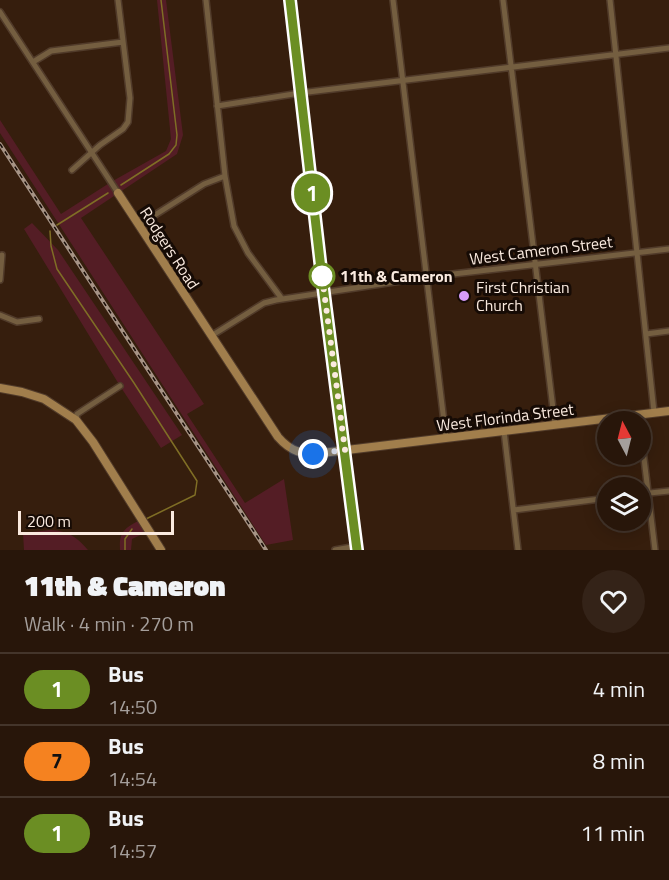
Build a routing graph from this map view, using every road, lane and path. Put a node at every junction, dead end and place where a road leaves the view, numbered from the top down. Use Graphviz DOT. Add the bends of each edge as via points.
graph roads {
  1 [pos="118,0"];
  2 [pos="206,0"];
  3 [pos="290,0"];
  4 [pos="393,0"];
  5 [pos="503,0"];
  6 [pos="610,0"];
  7 [pos="0,12"];
  8 [pos="123,42"];
  9 [pos="669,48"];
  10 [pos="616,54"];
  11 [pos="33,62"];
  12 [pos="511,67"];
  13 [pos="403,80"];
  14 [pos="300,93"];
  15 [pos="217,106"];
  16 [pos="92,153"];
  17 [pos="72,170"];
  18 [pos="225,176"];
  19 [pos="118,193"];
  20 [pos="139,225"];
  21 [pos="669,249"];
  22 [pos="637,253"];
  23 [pos="2,255"];
  24 [pos="535,264"];
  25 [pos="427,277"];
  26 [pos="0,280"];
  27 [pos="324,293"];
  28 [pos="282,299"];
  29 [pos="0,315"];
  30 [pos="39,319"];
  31 [pos="669,331"];
  32 [pos="646,334"];
  33 [pos="211,336"];
  34 [pos="120,386"];
  35 [pos="0,388"];
  36 [pos="669,411"];
  37 [pos="654,412"];
  38 [pos="651,414"];
  39 [pos="76,420"];
  40 [pos="597,422"];
  41 [pos="555,424"];
  42 [pos="504,431"];
  43 [pos="446,438"];
  44 [pos="345,450"];
  45 [pos="669,491"];
  46 [pos="651,493"];
  47 [pos="597,499"];
  48 [pos="514,510"];
  49 [pos="651,512"];
  50 [pos="357,548"];
  51 [pos="161,550"];
  52 [pos="335,550"];
  53 [pos="518,550"];
  54 [pos="655,550"];
  1 -- 8 [label="street"];
  2 -- 15 [label="street"];
  3 -- 14 [label="street"];
  4 -- 13 [label="street"];
  5 -- 12 [label="street"];
  6 -- 10 [label="street"];
  7 -- 11 [label="street, Rodgers Road"];
  8 -- 11 [label="street" via="51,51"];
  8 -- 16 [label="street" via="130,98 128,122"];
  9 -- 10 [label="street"];
  10 -- 12 [label="street"];
  10 -- 22 [label="street"];
  11 -- 16 [label="street, Rodgers Road"];
  12 -- 13 [label="street"];
  12 -- 24 [label="street"];
  13 -- 14 [label="street"];
  13 -- 25 [label="street"];
  14 -- 15 [label="street"];
  14 -- 27 [label="street"];
  15 -- 18 [label="street"];
  16 -- 17 [label="street"];
  16 -- 19 [label="street, Rodgers Road"];
  18 -- 20 [label="street" via="204,184"];
  18 -- 28 [label="street" via="237,234"];
  19 -- 20 [label="street, Rodgers Road"];
  20 -- 33 [label="street, Rodgers Road"];
  21 -- 22 [label="street, West Cameron Street"];
  22 -- 24 [label="street, West Cameron Street"];
  22 -- 32 [label="street"];
  23 -- 26 [label="street"];
  24 -- 25 [label="street, West Cameron Street"];
  24 -- 41 [label="street"];
  25 -- 27 [label="street, West Cameron Street"];
  25 -- 43 [label="street"];
  27 -- 28 [label="street, West Cameron Street"];
  27 -- 44 [label="street"];
  28 -- 33 [label="street, West Cameron Street" via="264,303"];
  29 -- 30 [label="street" via="15,322"];
  31 -- 32 [label="street"];
  32 -- 37 [label="street"];
  33 -- 44 [label="street, Rodgers Road" via="282,442 302,454"];
  34 -- 39 [label="street" via="77,414"];
  35 -- 39 [label="street" via="44,399"];
  36 -- 37 [label="street, West Florinda Street"];
  37 -- 38 [label="street, West Florinda Street"];
  39 -- 51 [label="street"];
  40 -- 41 [label="street, West Florinda Street"];
  41 -- 42 [label="street, West Florinda Street"];
  42 -- 43 [label="street, West Florinda Street"];
  42 -- 48 [label="street"];
  43 -- 44 [label="street, West Florinda Street"];
  44 -- 50 [label="street"];
  45 -- 46 [label="street"];
  47 -- 48 [label="street"];
  48 -- 53 [label="street"];
  49 -- 54 [label="street"];
  50 -- 52 [label="street"];
}
